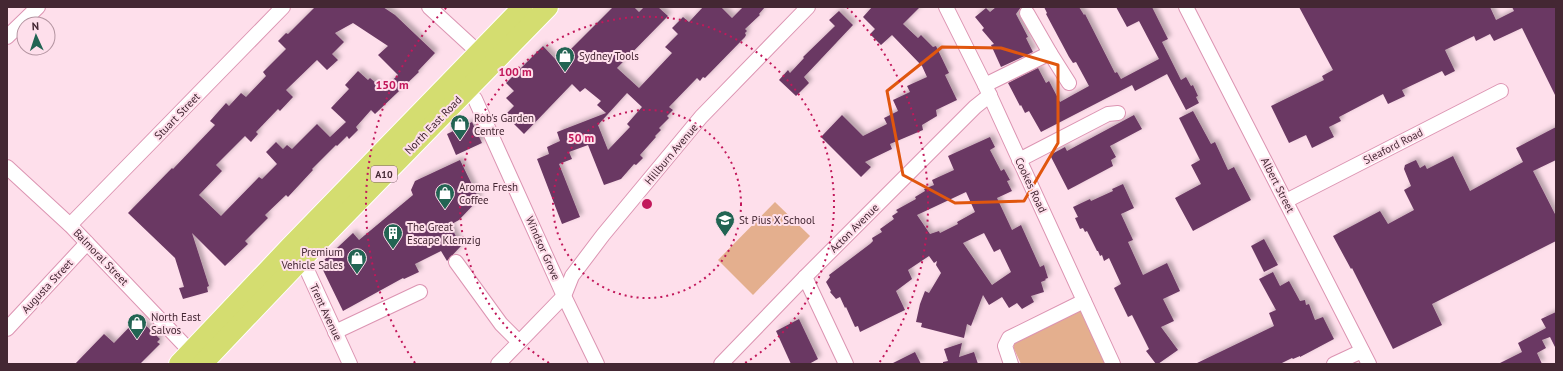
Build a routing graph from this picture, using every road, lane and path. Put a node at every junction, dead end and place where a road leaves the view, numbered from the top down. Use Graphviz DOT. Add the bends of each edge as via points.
graph roads {
  1 [pos="38,7"];
  2 [pos="283,7"];
  3 [pos="429,7"];
  4 [pos="523,7"];
  5 [pos="548,7"];
  6 [pos="808,7"];
  7 [pos="946,7"];
  8 [pos="1186,7"];
  9 [pos="1027,13"];
  10 [pos="7,37"];
  11 [pos="1050,53"];
  12 [pos="485,58"];
  13 [pos="1069,83"];
  14 [pos="460,84"];
  15 [pos="987,90"];
  16 [pos="1501,91"];
  17 [pos="1118,113"];
  18 [pos="1019,160"];
  19 [pos="7,167"];
  20 [pos="1286,201"];
  21 [pos="70,225"];
  22 [pos="87,243"];
  23 [pos="296,253"];
  24 [pos="456,262"];
  25 [pos="805,277"];
  26 [pos="420,292"];
  27 [pos="564,296"];
  28 [pos="1084,301"];
  29 [pos="7,329"];
  30 [pos="336,332"];
  31 [pos="520,342"];
  32 [pos="1362,351"];
  33 [pos="194,361"];
  34 [pos="350,364"];
  35 [pos="498,364"];
  36 [pos="597,364"];
  37 [pos="722,364"];
  38 [pos="846,364"];
  39 [pos="1011,364"];
  40 [pos="1113,364"];
  41 [pos="1334,364"];
  42 [pos="1368,364"];
  1 -- 10 [label="street"];
  2 -- 21 [label="street, Stuart Street"];
  3 -- 12 [label="street"];
  4 -- 12 [label="highway, North East Road / A10"];
  5 -- 12 [label="highway, North East Road / A10"];
  6 -- 27 [label="street, Hillburn Avenue" via="701,117 603,235 572,276"];
  7 -- 15 [label="street, Cookes Road"];
  8 -- 20 [label="street, Albert Street"];
  9 -- 11 [label="street"];
  11 -- 13 [label="street"];
  11 -- 15 [label="street, Acton Avenue"];
  12 -- 14 [label="highway, North East Road / A10"];
  14 -- 23 [label="highway, North East Road / A10"];
  14 -- 27 [label="street, Windsor Grove" via="475,99"];
  15 -- 18 [label="street, Cookes Road"];
  15 -- 25 [label="street, Acton Avenue" via="975,107"];
  16 -- 20 [label="street, Sleaford Road"];
  17 -- 18 [label="street" via="1108,114"];
  18 -- 28 [label="street, Cookes Road"];
  19 -- 21 [label="street, Balmoral Street"];
  20 -- 32 [label="street, Albert Street"];
  21 -- 22 [label="street, Balmoral Street"];
  22 -- 29 [label="street, Augusta Street"];
  22 -- 33 [label="street, Balmoral Street"];
  23 -- 30 [label="street, Trent Avenue"];
  23 -- 33 [label="highway, North East Road / A10"];
  24 -- 31 [label="street" via="501,324"];
  25 -- 37 [label="street, Acton Avenue"];
  25 -- 38 [label="street"];
  26 -- 30 [label="street"];
  27 -- 31 [label="street, Hillburn Avenue"];
  27 -- 36 [label="street, Windsor Grove"];
  28 -- 39 [label="street" via="1009,338 1005,346"];
  28 -- 40 [label="street, Cookes Road"];
  30 -- 34 [label="street, Trent Avenue"];
  31 -- 35 [label="street, Hillburn Avenue"];
  32 -- 41 [label="street"];
  32 -- 42 [label="street, Albert Street"];
}
